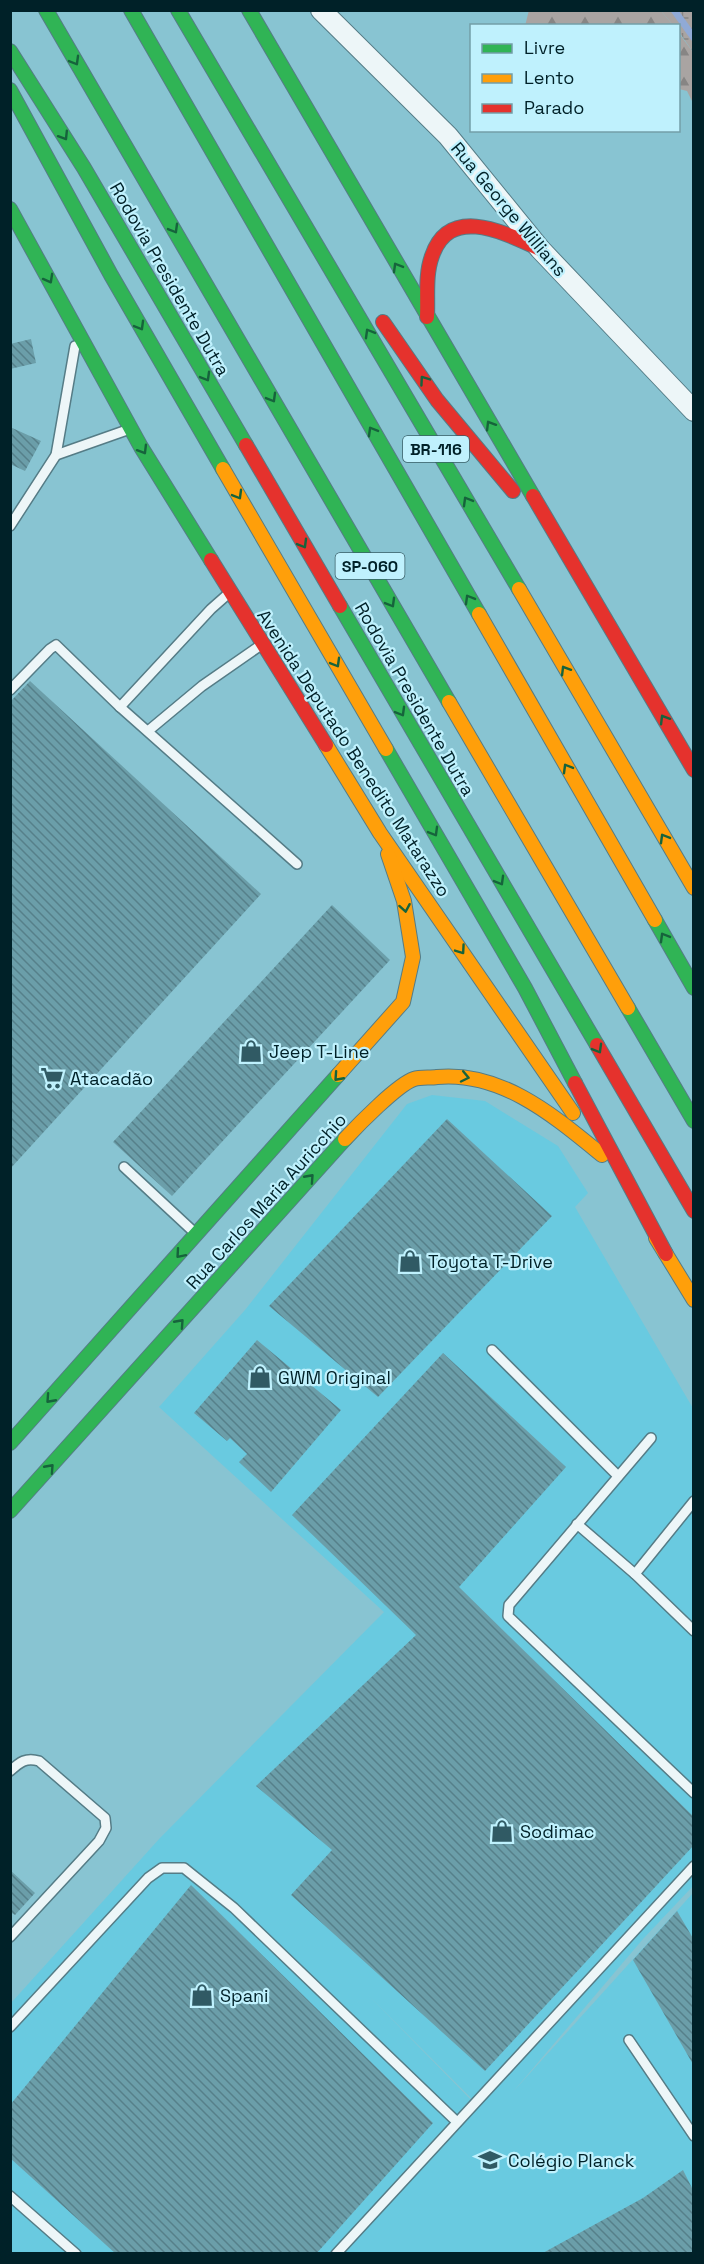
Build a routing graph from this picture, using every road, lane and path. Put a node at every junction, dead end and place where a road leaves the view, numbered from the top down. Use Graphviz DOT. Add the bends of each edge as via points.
graph roads {
  1 [pos="46,10"];
  2 [pos="131,10"];
  3 [pos="178,10"];
  4 [pos="249,10"];
  5 [pos="321,10"];
  6 [pos="10,51"];
  7 [pos="10,90"];
  8 [pos="281,184"];
  9 [pos="10,209"];
  10 [pos="10,236"];
  11 [pos="29,244"];
  12 [pos="540,249"];
  13 [pos="350,274"];
  14 [pos="377,313"];
  15 [pos="427,317"];
  16 [pos="77,332"];
  17 [pos="693,411"];
  18 [pos="131,429"];
  19 [pos="56,455"];
  20 [pos="10,526"];
  21 [pos="556,537"];
  22 [pos="231,592"];
  23 [pos="263,644"];
  24 [pos="10,690"];
  25 [pos="120,707"];
  26 [pos="148,731"];
  27 [pos="693,770"];
  28 [pos="380,833"];
  29 [pos="297,864"];
  30 [pos="693,888"];
  31 [pos="693,988"];
  32 [pos="693,1121"];
  33 [pos="602,1155"];
  34 [pos="124,1167"];
  35 [pos="693,1211"];
  36 [pos="197,1235"];
  37 [pos="666,1254"];
  38 [pos="693,1300"];
  39 [pos="492,1350"];
  40 [pos="651,1438"];
  41 [pos="10,1443"];
  42 [pos="618,1476"];
  43 [pos="693,1501"];
  44 [pos="10,1511"];
  45 [pos="577,1524"];
  46 [pos="635,1574"];
  47 [pos="693,1632"];
  48 [pos="10,1772"];
  49 [pos="693,1793"];
  50 [pos="693,1866"];
  51 [pos="10,1937"];
  52 [pos="10,2027"];
  53 [pos="629,2040"];
  54 [pos="457,2122"];
  55 [pos="693,2136"];
  56 [pos="10,2196"];
  57 [pos="75,2253"];
  58 [pos="336,2253"];
  1 -- 32 [label="main road, Rodovia Presidente Dutra / SP-060, one-way"];
  31 -- 2 [label="main road, one-way"];
  3 -- 8 [label="main road, BR-116"];
  15 -- 4 [label="main road, one-way"];
  5 -- 12 [label="street, Rua George Willians" via="448,136"];
  6 -- 35 [label="main road, Rodovia Presidente Dutra, one-way" via="84,168"];
  7 -- 37 [label="main road, one-way" via="111,275 525,988"];
  8 -- 13 [label="main road"];
  30 -- 8 [label="main road, BR-116, one-way"];
  9 -- 11 [label="main road, Avenida Deputado Benedito Matarazzo"];
  10 -- 11 [label="lane"];
  11 -- 16 [label="main road, Avenida Deputado Benedito Matarazzo, one-way"];
  12 -- 15 [label="main road" via="489,227 456,229 442,238 432,255"];
  12 -- 17 [label="street, Rua George Willians"];
  21 -- 14 [label="main road, one-way" via="437,400"];
  21 -- 15 [label="main road, one-way"];
  16 -- 18 [label="main road, Avenida Deputado Benedito Matarazzo"];
  16 -- 19 [label="lane"];
  18 -- 19 [label="lane"];
  18 -- 22 [label="main road, Avenida Deputado Benedito Matarazzo, one-way"];
  19 -- 20 [label="lane"];
  27 -- 21 [label="main road, one-way"];
  22 -- 23 [label="main road, Avenida Deputado Benedito Matarazzo"];
  22 -- 25 [label="lane"];
  23 -- 26 [label="lane" via="202,686"];
  23 -- 28 [label="main road, Avenida Deputado Benedito Matarazzo"];
  24 -- 25 [label="lane" via="56,645"];
  25 -- 26 [label="lane"];
  26 -- 29 [label="lane"];
  28 -- 33 [label="main road, Avenida Deputado Benedito Matarazzo, one-way"];
  28 -- 36 [label="main road, Rua Carlos Maria Auricchio, one-way" via="404,901 413,957 403,1002"];
  33 -- 37 [label="main road, Avenida Deputado Benedito Matarazzo"];
  44 -- 33 [label="main road, Rua Carlos Maria Auricchio, one-way" via="363,1119 413,1079 458,1075 501,1087 545,1109"];
  34 -- 36 [label="lane"];
  36 -- 41 [label="main road, Rua Carlos Maria Auricchio, one-way"];
  37 -- 38 [label="main road, Avenida Deputado Benedito Matarazzo"];
  39 -- 42 [label="lane"];
  40 -- 42 [label="lane"];
  42 -- 45 [label="lane"];
  43 -- 46 [label="lane"];
  45 -- 46 [label="lane"];
  45 -- 49 [label="lane" via="509,1605 508,1616"];
  46 -- 47 [label="lane"];
  48 -- 51 [label="lane" via="20,1761 39,1761 105,1818 106,1828 99,1841"];
  50 -- 54 [label="lane"];
  52 -- 54 [label="lane" via="148,1878 162,1868 184,1868 234,1908"];
  53 -- 55 [label="lane"];
  54 -- 58 [label="lane"];
  56 -- 57 [label="lane"];
}
